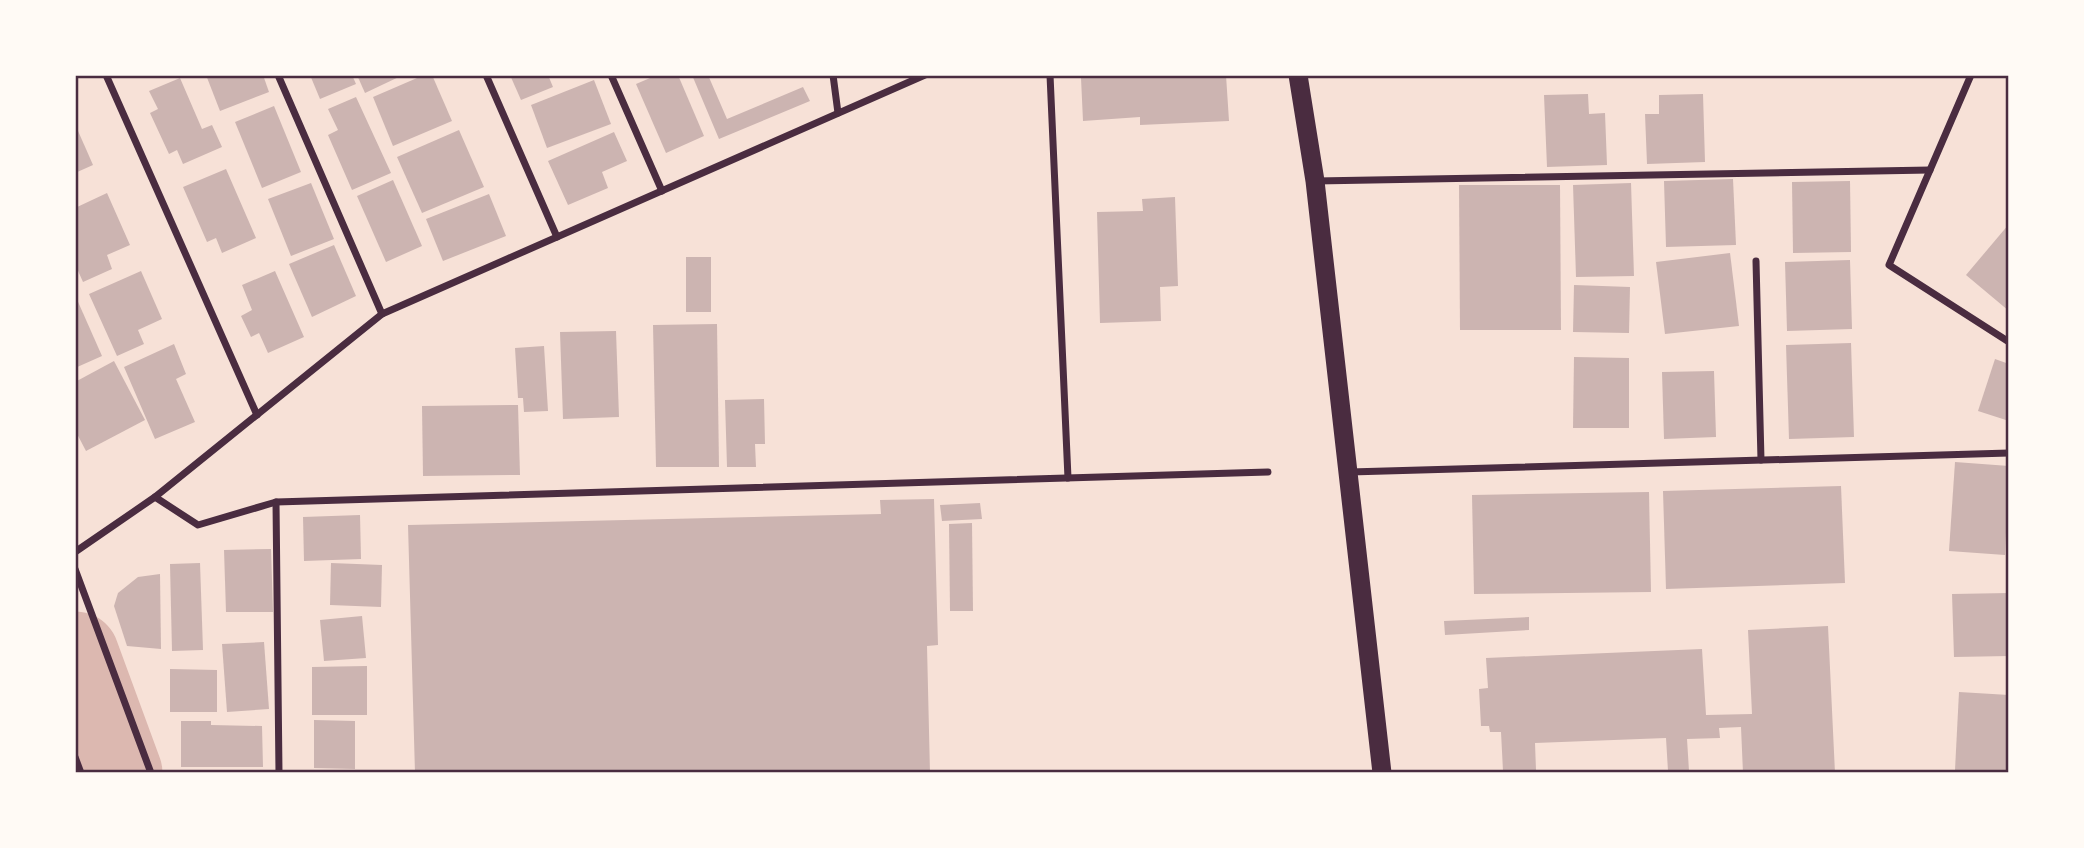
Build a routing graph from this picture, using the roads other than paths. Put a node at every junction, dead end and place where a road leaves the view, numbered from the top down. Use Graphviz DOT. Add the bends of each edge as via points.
graph roads {
  1 [pos="106,75"];
  2 [pos="278,75"];
  3 [pos="486,75"];
  4 [pos="611,75"];
  5 [pos="833,75"];
  6 [pos="925,75"];
  7 [pos="1050,75"];
  8 [pos="1298,75"];
  9 [pos="1971,75"];
  10 [pos="838,114"];
  11 [pos="1930,170"];
  12 [pos="1315,181"];
  13 [pos="662,191"];
  14 [pos="557,237"];
  15 [pos="1756,261"];
  16 [pos="382,314"];
  17 [pos="2009,342"];
  18 [pos="257,415"];
  19 [pos="2009,453"];
  20 [pos="1761,460"];
  21 [pos="1268,472"];
  22 [pos="1350,472"];
  23 [pos="1068,478"];
  24 [pos="155,497"];
  25 [pos="276,502"];
  26 [pos="75,552"];
  27 [pos="75,569"];
  28 [pos="75,757"];
  29 [pos="81,773"];
  30 [pos="151,773"];
  31 [pos="279,773"];
  32 [pos="1382,773"];
  1 -- 18 [label="street"];
  2 -- 16 [label="street"];
  3 -- 14 [label="street"];
  4 -- 13 [label="street"];
  5 -- 10 [label="street"];
  6 -- 10 [label="street"];
  7 -- 23 [label="street"];
  8 -- 12 [label="highway"];
  9 -- 11 [label="street"];
  10 -- 13 [label="street"];
  11 -- 12 [label="street"];
  11 -- 17 [label="street" via="1889,265"];
  12 -- 22 [label="highway"];
  13 -- 14 [label="street"];
  14 -- 16 [label="street"];
  15 -- 20 [label="street"];
  16 -- 18 [label="street"];
  18 -- 24 [label="street"];
  19 -- 20 [label="street"];
  20 -- 22 [label="street"];
  21 -- 23 [label="street"];
  22 -- 32 [label="highway"];
  23 -- 25 [label="street"];
  24 -- 25 [label="street" via="198,525"];
  24 -- 26 [label="street"];
  25 -- 31 [label="street"];
  27 -- 30 [label="street"];
  28 -- 29 [label="street"];
}
